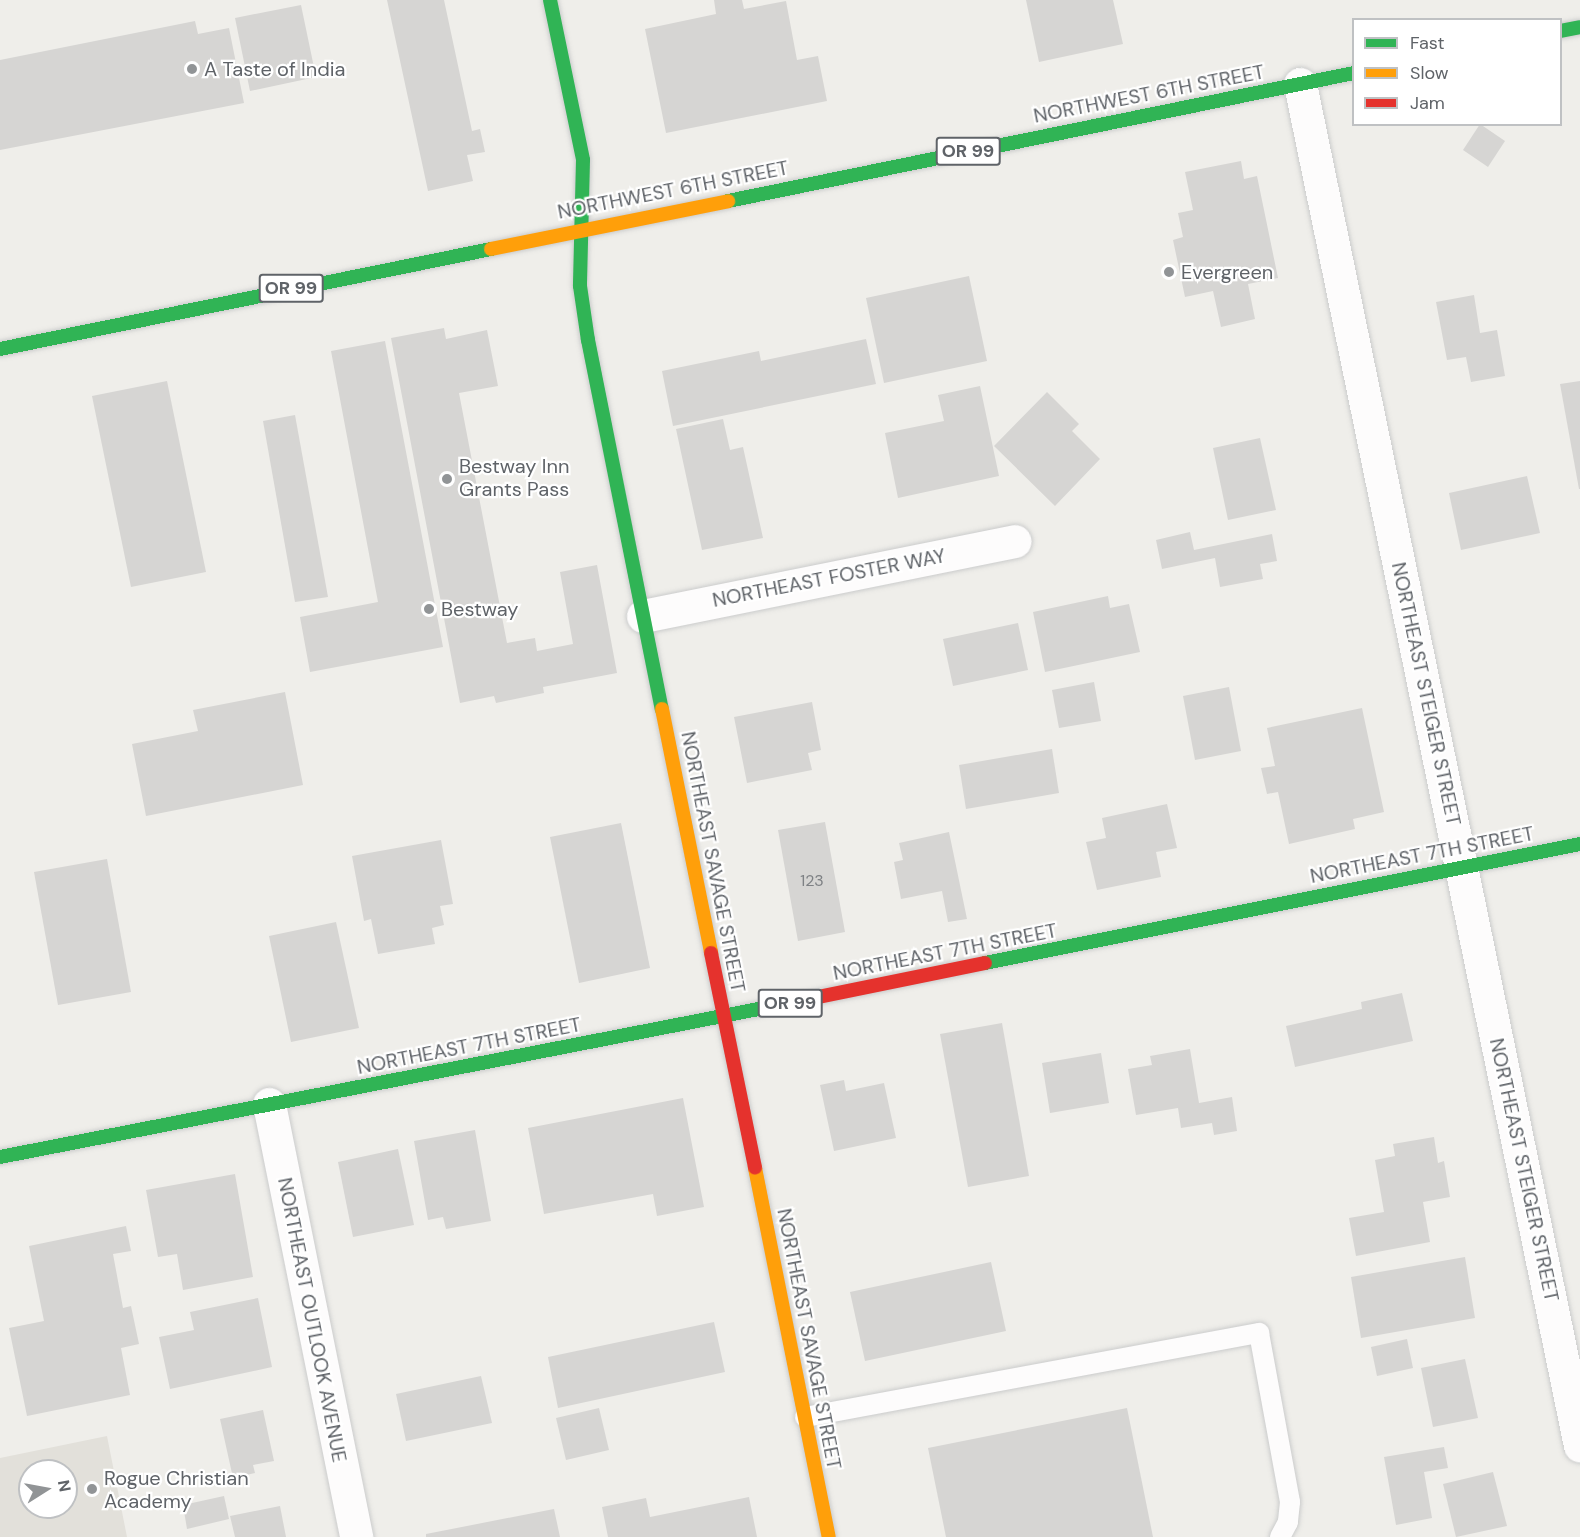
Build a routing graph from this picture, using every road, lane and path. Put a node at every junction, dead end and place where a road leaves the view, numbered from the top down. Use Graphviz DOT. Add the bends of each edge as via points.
graph roads {
  1 [pos="550,0"];
  2 [pos="1580,27"];
  3 [pos="1562,31"];
  4 [pos="1352,73"];
  5 [pos="1300,84"];
  6 [pos="582,229"];
  7 [pos="0,349"];
  8 [pos="1015,541"];
  9 [pos="643,616"];
  10 [pos="1580,844"];
  11 [pos="1462,867"];
  12 [pos="724,1016"];
  13 [pos="269,1104"];
  14 [pos="0,1157"];
  15 [pos="805,1417"];
  16 [pos="1580,1446"];
  17 [pos="356,1537"];
  18 [pos="829,1537"];
  19 [pos="1280,1537"];
  1 -- 6 [label="main road, NORTHEAST SAVAGE STREET" via="583,160"];
  2 -- 3 [label="main road"];
  4 -- 5 [label="main road, NORTHWEST 6TH STREET / OR 99"];
  5 -- 6 [label="main road, NORTHWEST 6TH STREET / OR 99"];
  5 -- 11 [label="street, NORTHEAST STEIGER STREET"];
  6 -- 7 [label="main road, NORTHWEST 6TH STREET / OR 99"];
  6 -- 9 [label="main road, NORTHEAST SAVAGE STREET" via="580,286 588,340"];
  8 -- 9 [label="street, NORTHEAST FOSTER WAY"];
  9 -- 12 [label="main road, NORTHEAST SAVAGE STREET"];
  10 -- 11 [label="main road, NORTHEAST 7TH STREET / OR 99"];
  11 -- 12 [label="main road, NORTHEAST 7TH STREET / OR 99"];
  11 -- 16 [label="street, NORTHEAST STEIGER STREET"];
  12 -- 13 [label="main road, NORTHEAST 7TH STREET / OR 99"];
  12 -- 15 [label="main road, NORTHEAST SAVAGE STREET"];
  13 -- 14 [label="main road, NORTHEAST 7TH STREET / OR 99"];
  13 -- 17 [label="street, NORTHEAST OUTLOOK AVENUE"];
  15 -- 18 [label="main road, NORTHEAST SAVAGE STREET"];
  15 -- 19 [label="lane" via="1259,1333 1290,1502 1288,1522"];
}
